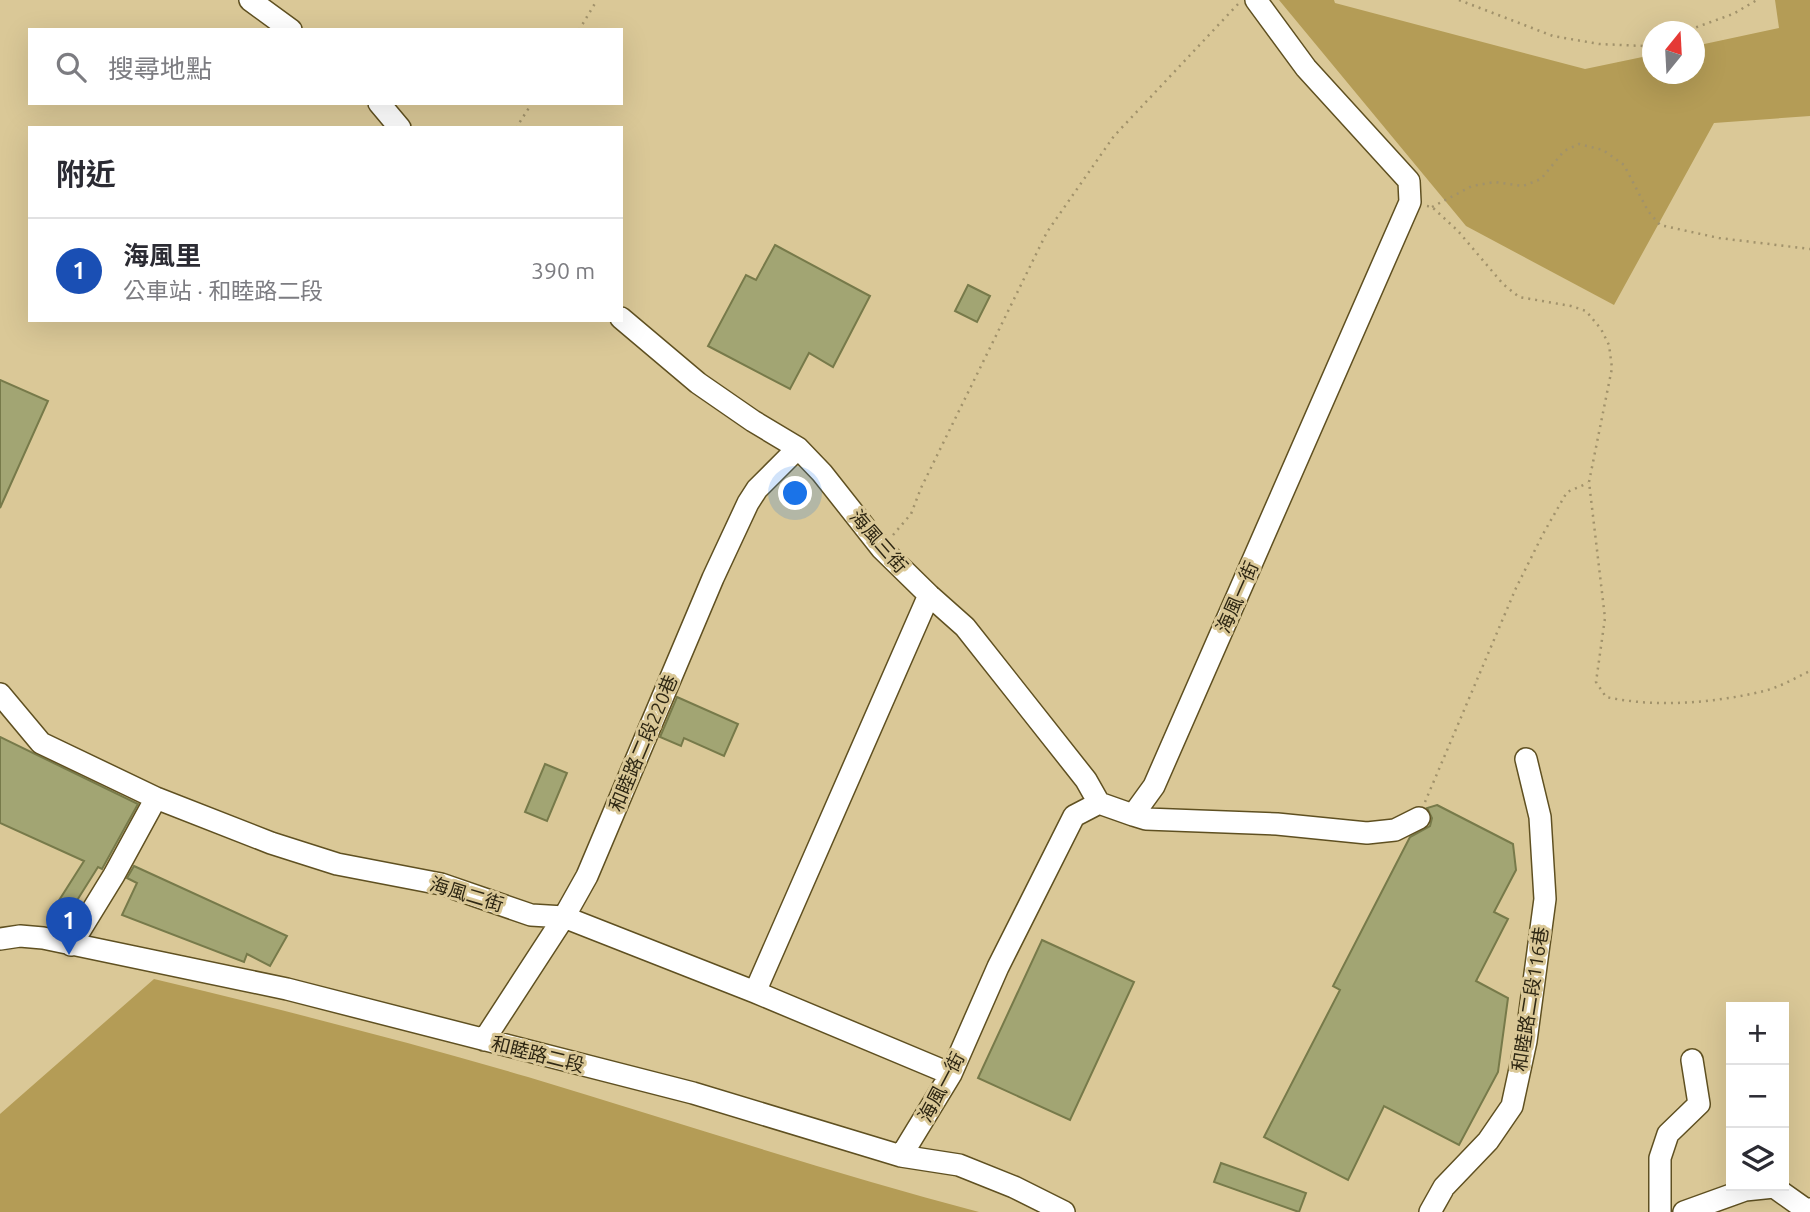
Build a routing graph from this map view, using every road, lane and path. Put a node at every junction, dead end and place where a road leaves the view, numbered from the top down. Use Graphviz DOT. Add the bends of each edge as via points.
graph roads {
  1 [pos="250,0"];
  2 [pos="597,0"];
  3 [pos="1242,0"];
  4 [pos="1256,0"];
  5 [pos="1460,0"];
  6 [pos="1757,0"];
  7 [pos="1705,24"];
  8 [pos="288,28"];
  9 [pos="580,28"];
  10 [pos="1642,46"];
  11 [pos="381,105"];
  12 [pos="531,105"];
  13 [pos="398,126"];
  14 [pos="517,126"];
  15 [pos="1410,202"];
  16 [pos="1432,207"];
  17 [pos="1810,249"];
  18 [pos="623,320"];
  19 [pos="798,448"];
  20 [pos="1589,482"];
  21 [pos="882,549"];
  22 [pos="929,596"];
  23 [pos="1810,671"];
  24 [pos="0,694"];
  25 [pos="1526,759"];
  26 [pos="156,798"];
  27 [pos="1098,803"];
  28 [pos="1133,815"];
  29 [pos="1419,818"];
  30 [pos="564,918"];
  31 [pos="0,939"];
  32 [pos="71,945"];
  33 [pos="755,992"];
  34 [pos="484,1040"];
  35 [pos="1692,1060"];
  36 [pos="951,1074"];
  37 [pos="901,1156"];
  38 [pos="1810,1209"];
  39 [pos="1064,1212"];
  40 [pos="1430,1212"];
  41 [pos="1660,1212"];
  42 [pos="1684,1212"];
  1 -- 8 [label="street"];
  2 -- 9 [label="path"];
  3 -- 21 [label="path" via="1114,136 1048,232 911,514"];
  4 -- 15 [label="street" via="1306,68 1409,181"];
  5 -- 10 [label="path" via="1553,36"];
  6 -- 7 [label="path"];
  11 -- 13 [label="street"];
  12 -- 14 [label="path"];
  15 -- 16 [label="path"];
  15 -- 28 [label="street, 海風一街" via="1154,786"];
  16 -- 17 [label="path" via="1472,186 1495,182 1523,186 1542,178 1564,152 1579,144 1603,150 1624,164 1660,225 1719,239"];
  16 -- 20 [label="path" via="1519,297 1586,311 1601,329 1612,368"];
  18 -- 19 [label="street, 海風三街" via="698,383"];
  19 -- 21 [label="street, 海風三街"];
  19 -- 30 [label="street, 和睦路二段220巷" via="748,503 587,876"];
  20 -- 23 [label="path" via="1605,618 1596,682 1606,698 1687,703 1767,691"];
  20 -- 29 [label="path" via="1567,492 1543,534"];
  21 -- 22 [label="street, 海風三街"];
  22 -- 27 [label="street, 海風三街" via="965,627 1086,780"];
  22 -- 33 [label="street"];
  24 -- 26 [label="street, 海風二街" via="41,743"];
  25 -- 40 [label="street, 和睦路二段116巷" via="1540,817 1545,899 1513,1106 1444,1187"];
  26 -- 30 [label="street, 海風二街" via="337,864 441,884 531,915"];
  26 -- 32 [label="street"];
  27 -- 28 [label="street"];
  27 -- 36 [label="street, 海風一街" via="1074,816 998,967"];
  28 -- 29 [label="street" via="1367,833 1395,830"];
  30 -- 33 [label="street, 海風二街"];
  30 -- 34 [label="street, 和睦路二段220巷"];
  31 -- 32 [label="street, 和睦路二段" via="20,936"];
  32 -- 34 [label="street, 和睦路二段" via="287,989"];
  33 -- 36 [label="street, 海風二街"];
  34 -- 37 [label="street, 和睦路二段" via="693,1093"];
  35 -- 41 [label="street" via="1699,1104 1668,1134 1660,1158"];
  36 -- 37 [label="street, 海風一街"];
  37 -- 39 [label="street, 和睦路二段" via="959,1165"];
  38 -- 42 [label="street" via="1774,1187 1745,1190"];
}
